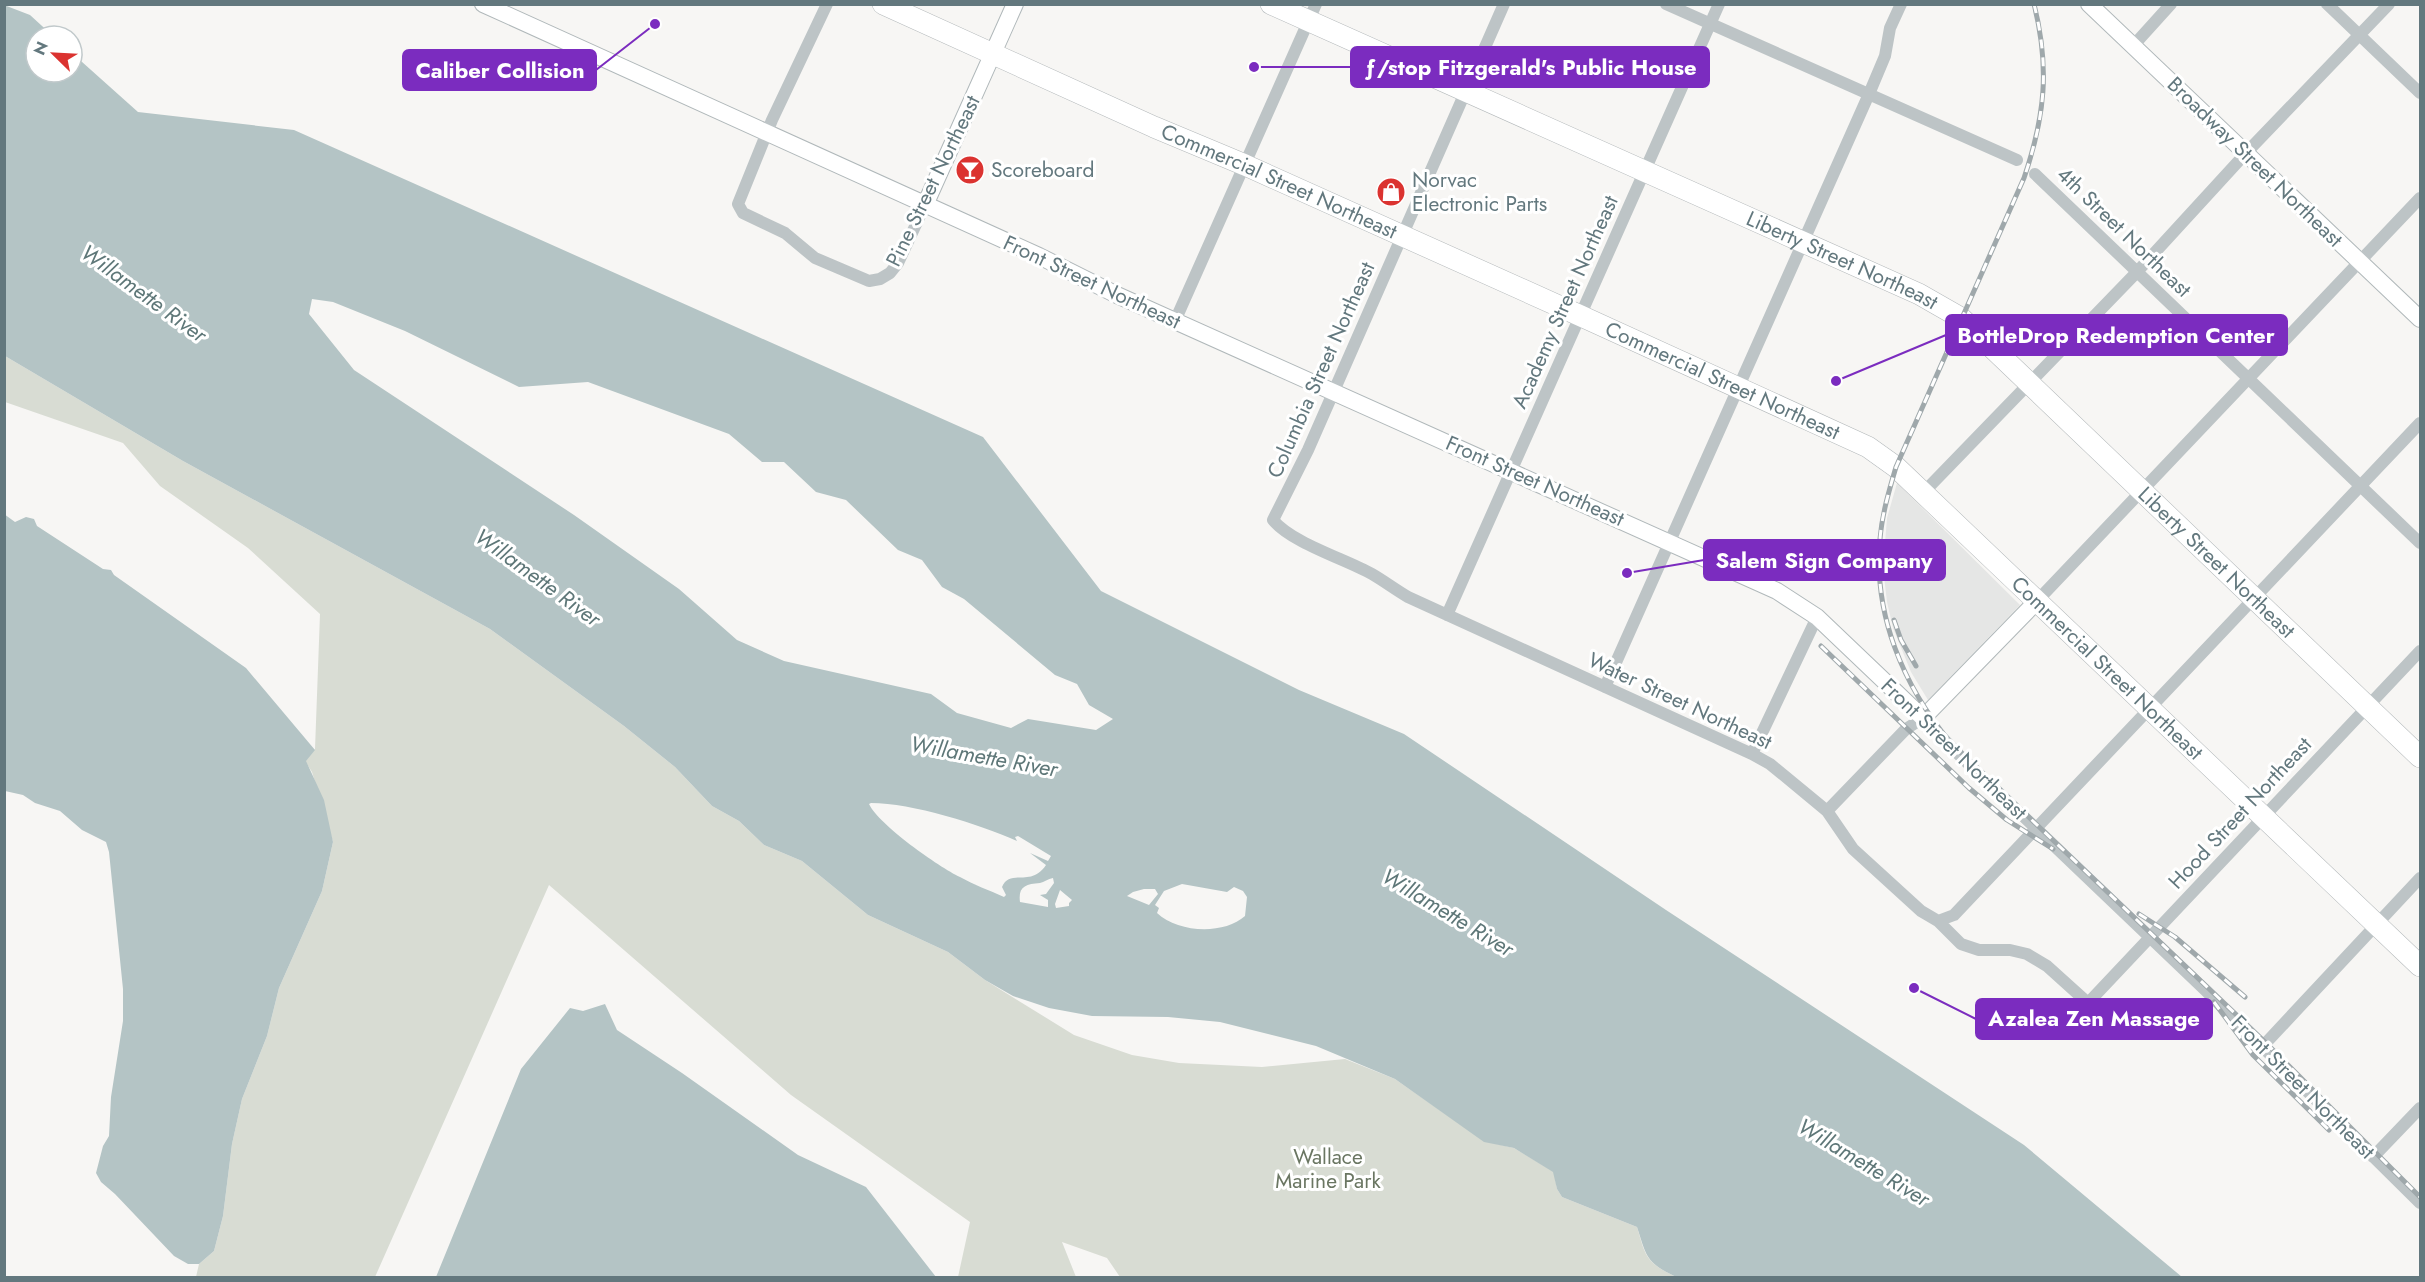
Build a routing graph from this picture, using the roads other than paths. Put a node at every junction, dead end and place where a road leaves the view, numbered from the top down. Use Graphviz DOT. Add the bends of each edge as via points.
graph roads {
  1 [pos="483,4"];
  2 [pos="827,4"];
  3 [pos="883,4"];
  4 [pos="1015,4"];
  5 [pos="1271,4"];
  6 [pos="1504,4"];
  7 [pos="1666,4"];
  8 [pos="1719,4"];
  9 [pos="1901,4"];
  10 [pos="2089,4"];
  11 [pos="2171,4"];
  12 [pos="2327,4"];
  13 [pos="2389,4"];
  14 [pos="1312,13"];
  15 [pos="1710,24"];
  16 [pos="2359,35"];
  17 [pos="2133,46"];
  18 [pos="993,55"];
  19 [pos="1466,92"];
  20 [pos="2421,93"];
  21 [pos="1869,94"];
  22 [pos="767,134"];
  23 [pos="2246,153"];
  24 [pos="2017,159"];
  25 [pos="1245,165"];
  26 [pos="1645,172"];
  27 [pos="2035,174"];
  28 [pos="2421,198"];
  29 [pos="925,205"];
  30 [pos="1403,236"];
  31 [pos="1804,243"];
  32 [pos="2360,262"];
  33 [pos="2136,273"];
  34 [pos="1581,316"];
  35 [pos="2421,319"];
  36 [pos="1174,321"];
  37 [pos="2250,379"];
  38 [pos="2029,382"];
  39 [pos="1739,387"];
  40 [pos="1334,392"];
  41 [pos="2421,423"];
  42 [pos="1511,471"];
  43 [pos="2361,486"];
  44 [pos="2142,490"];
  45 [pos="1923,493"];
  46 [pos="1273,520"];
  47 [pos="1671,542"];
  48 [pos="2421,543"];
  49 [pos="2255,599"];
  50 [pos="2037,601"];
  51 [pos="1447,615"];
  52 [pos="1817,617"];
  53 [pos="2421,651"];
  54 [pos="1605,687"];
  55 [pos="2367,706"];
  56 [pos="2150,709"];
  57 [pos="1923,718"];
  58 [pos="1752,754"];
  59 [pos="2421,757"];
  60 [pos="1827,811"];
  61 [pos="2264,818"];
  62 [pos="2037,829"];
  63 [pos="2421,878"];
  64 [pos="1938,921"];
  65 [pos="2377,924"];
  66 [pos="2150,937"];
  67 [pos="2421,966"];
  68 [pos="2088,1003"];
  69 [pos="2263,1046"];
  70 [pos="2421,1108"];
  71 [pos="2373,1158"];
  72 [pos="2421,1203"];
  1 -- 22 [label="street, Front Street Northeast"];
  2 -- 22 [label="street"];
  3 -- 18 [label="highway, Commercial Street Northeast"];
  4 -- 18 [label="street, Pine Street Northeast"];
  5 -- 14 [label="highway, Liberty Street Northeast"];
  6 -- 19 [label="street, Columbia Street Northeast"];
  7 -- 15 [label="street"];
  8 -- 15 [label="street, Academy Street Northeast"];
  9 -- 21 [label="street"];
  10 -- 17 [label="street, Broadway Street Northeast"];
  11 -- 17 [label="street"];
  12 -- 16 [label="street"];
  13 -- 16 [label="street"];
  14 -- 19 [label="highway, Liberty Street Northeast"];
  14 -- 25 [label="street"];
  15 -- 21 [label="street"];
  15 -- 26 [label="street, Academy Street Northeast"];
  16 -- 20 [label="street"];
  16 -- 23 [label="street"];
  17 -- 23 [label="street, Broadway Street Northeast"];
  18 -- 25 [label="highway, Commercial Street Northeast"];
  18 -- 29 [label="street, Pine Street Northeast"];
  19 -- 26 [label="highway, Liberty Street Northeast"];
  19 -- 30 [label="street, Columbia Street Northeast"];
  21 -- 24 [label="street"];
  21 -- 31 [label="street"];
  22 -- 29 [label="street, Front Street Northeast"];
  22 -- 29 [label="street, Pine Street Northeast" via="738,204 743,213 785,233 815,258 869,281 880,279 898,263"];
  23 -- 32 [label="street, Broadway Street Northeast"];
  23 -- 33 [label="street"];
  25 -- 30 [label="highway, Commercial Street Northeast"];
  25 -- 36 [label="street"];
  26 -- 31 [label="highway, Liberty Street Northeast"];
  26 -- 34 [label="street, Academy Street Northeast"];
  27 -- 33 [label="street, 4th Street Northeast"];
  28 -- 32 [label="street"];
  29 -- 36 [label="street, Front Street Northeast"];
  30 -- 34 [label="highway, Commercial Street Northeast"];
  30 -- 40 [label="street, Columbia Street Northeast"];
  31 -- 38 [label="highway, Liberty Street Northeast" via="1951,311"];
  31 -- 39 [label="street"];
  32 -- 35 [label="street, Broadway Street Northeast"];
  32 -- 37 [label="street"];
  33 -- 37 [label="street, 4th Street Northeast"];
  33 -- 38 [label="street"];
  34 -- 39 [label="highway, Commercial Street Northeast"];
  34 -- 42 [label="street, Academy Street Northeast"];
  36 -- 40 [label="street, Front Street Northeast"];
  37 -- 43 [label="street, 4th Street Northeast"];
  37 -- 44 [label="street"];
  38 -- 44 [label="highway, Liberty Street Northeast"];
  38 -- 45 [label="street"];
  39 -- 45 [label="highway, Commercial Street Northeast" via="1859,441 1886,458"];
  39 -- 47 [label="street"];
  40 -- 42 [label="street, Front Street Northeast"];
  40 -- 46 [label="street, Columbia Street Northeast"];
  41 -- 43 [label="street"];
  42 -- 47 [label="street, Front Street Northeast"];
  42 -- 51 [label="street, Academy Street Northeast"];
  43 -- 48 [label="street, 4th Street Northeast"];
  43 -- 49 [label="street"];
  44 -- 49 [label="highway, Liberty Street Northeast"];
  44 -- 50 [label="street"];
  45 -- 50 [label="highway, Commercial Street Northeast"];
  46 -- 51 [label="street, Water Street Northeast" via="1299,539"];
  47 -- 52 [label="street, Front Street Northeast" via="1778,591"];
  47 -- 54 [label="street"];
  49 -- 55 [label="highway, Liberty Street Northeast"];
  49 -- 56 [label="street"];
  50 -- 56 [label="highway, Commercial Street Northeast"];
  50 -- 57 [label="street"];
  51 -- 54 [label="street, Water Street Northeast"];
  52 -- 57 [label="street, Front Street Northeast"];
  52 -- 58 [label="street"];
  53 -- 55 [label="street, Hood Street Northeast"];
  54 -- 58 [label="street, Water Street Northeast"];
  55 -- 59 [label="highway, Liberty Street Northeast"];
  55 -- 61 [label="street, Hood Street Northeast"];
  56 -- 61 [label="highway, Commercial Street Northeast"];
  56 -- 62 [label="street"];
  57 -- 60 [label="street" via="1906,729"];
  57 -- 62 [label="street, Front Street Northeast"];
  58 -- 60 [label="street, Water Street Northeast"];
  60 -- 64 [label="street, Water Street Northeast" via="1853,849 1921,911"];
  61 -- 65 [label="highway, Commercial Street Northeast"];
  61 -- 66 [label="street, Hood Street Northeast"];
  62 -- 64 [label="street" via="1954,915"];
  62 -- 66 [label="street, Front Street Northeast"];
  63 -- 65 [label="street"];
  64 -- 68 [label="street, Water Street Northeast" via="1972,949 2010,950 2033,957"];
  65 -- 67 [label="highway, Commercial Street Northeast"];
  65 -- 69 [label="street"];
  66 -- 68 [label="street, Hood Street Northeast"];
  66 -- 69 [label="street, Front Street Northeast"];
  69 -- 71 [label="street, Front Street Northeast"];
  70 -- 71 [label="street"];
  71 -- 72 [label="street, Front Street Northeast"];
}
